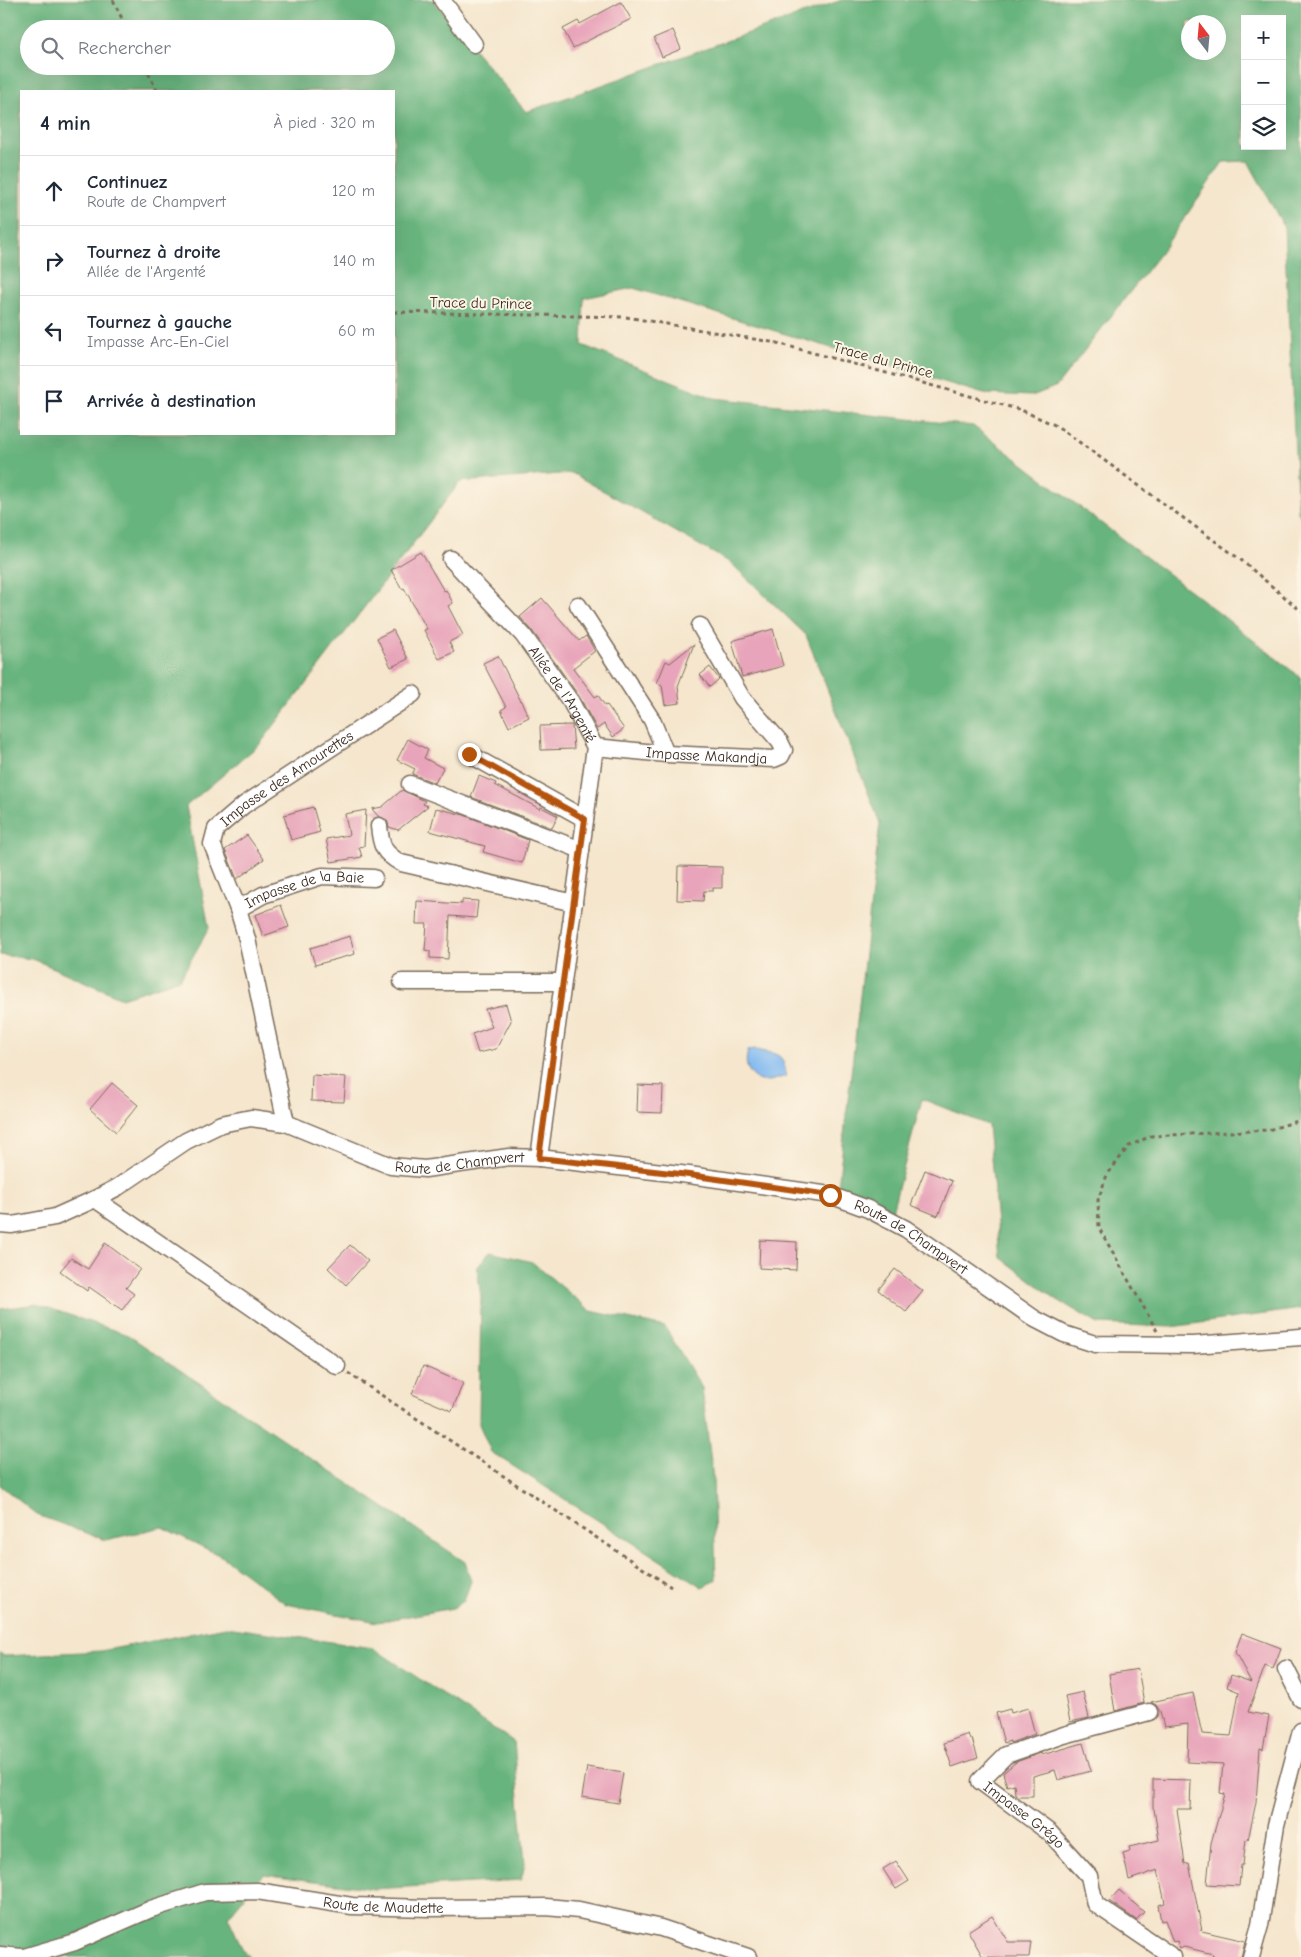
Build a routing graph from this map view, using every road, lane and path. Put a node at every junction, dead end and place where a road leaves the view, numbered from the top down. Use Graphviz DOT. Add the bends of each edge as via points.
graph roads {
  1 [pos="113,0"];
  2 [pos="442,0"];
  3 [pos="123,20"];
  4 [pos="474,44"];
  5 [pos="149,75"];
  6 [pos="157,90"];
  7 [pos="395,312"];
  8 [pos="451,559"];
  9 [pos="578,605"];
  10 [pos="1301,611"];
  11 [pos="700,626"];
  12 [pos="414,694"];
  13 [pos="595,747"];
  14 [pos="469,754"];
  15 [pos="666,754"];
  16 [pos="410,784"];
  17 [pos="585,819"];
  18 [pos="379,826"];
  19 [pos="581,850"];
  20 [pos="374,878"];
  21 [pos="574,903"];
  22 [pos="238,909"];
  23 [pos="402,982"];
  24 [pos="562,982"];
  25 [pos="1301,1120"];
  26 [pos="286,1123"];
  27 [pos="539,1158"];
  28 [pos="95,1199"];
  29 [pos="0,1224"];
  30 [pos="1301,1337"];
  31 [pos="1165,1344"];
  32 [pos="337,1366"];
  33 [pos="671,1587"];
  34 [pos="1286,1669"];
  35 [pos="1301,1699"];
  36 [pos="1149,1712"];
  37 [pos="1301,1732"];
  38 [pos="0,1955"];
  39 [pos="23,1957"];
  40 [pos="748,1957"];
  41 [pos="1173,1957"];
  42 [pos="1251,1957"];
  1 -- 3 [label="path"];
  2 -- 4 [label="street"];
  5 -- 6 [label="path"];
  7 -- 10 [label="path, Trace du Prince" via="626,317 777,343 1021,410 1057,426 1241,560"];
  8 -- 13 [label="street, Allée de l'Argenté" via="523,635 571,702"];
  9 -- 15 [label="street" via="652,720"];
  11 -- 15 [label="street, Impasse Makandja" via="742,698 784,750 782,756 774,759"];
  12 -- 22 [label="street, Impasse des Amourettes" via="244,805 216,829 212,844"];
  13 -- 15 [label="street, Impasse Makandja"];
  13 -- 17 [label="street, Allée de l'Argenté"];
  14 -- 17 [label="street"];
  16 -- 19 [label="street"];
  17 -- 19 [label="street, Allée de l'Argenté"];
  18 -- 21 [label="street" via="381,843 389,856 401,863"];
  19 -- 21 [label="street, Allée de l'Argenté"];
  20 -- 22 [label="street, Impasse de la Baie" via="322,876 263,895"];
  21 -- 24 [label="street, Allée de l'Argenté"];
  22 -- 26 [label="street, Impasse des Amourettes"];
  23 -- 24 [label="street"];
  24 -- 27 [label="street, Allée de l'Argenté"];
  25 -- 31 [label="path" via="1268,1130 1151,1136 1129,1146 1107,1175 1098,1200 1099,1228"];
  26 -- 27 [label="street, Route de Champvert" via="391,1166 425,1169 510,1157"];
  26 -- 28 [label="street, Route de Champvert" via="251,1118 221,1124 186,1141"];
  27 -- 31 [label="street, Route de Champvert" via="830,1195 868,1209 906,1229 1035,1320 1064,1334 1095,1344"];
  28 -- 29 [label="street, Route de Champvert" via="55,1217 12,1225"];
  28 -- 32 [label="street"];
  30 -- 31 [label="street, Route de Champvert"];
  32 -- 33 [label="path"];
  34 -- 35 [label="street"];
  36 -- 41 [label="street, Impasse Grégo" via="1006,1754 980,1781 1050,1833 1088,1876 1096,1904"];
  37 -- 42 [label="street" via="1276,1825 1260,1926"];
  38 -- 39 [label="street, Route de Maudette"];
  39 -- 40 [label="street, Route de Maudette" via="75,1942 151,1909 206,1892 257,1891 352,1906 579,1910 661,1928"];
}
